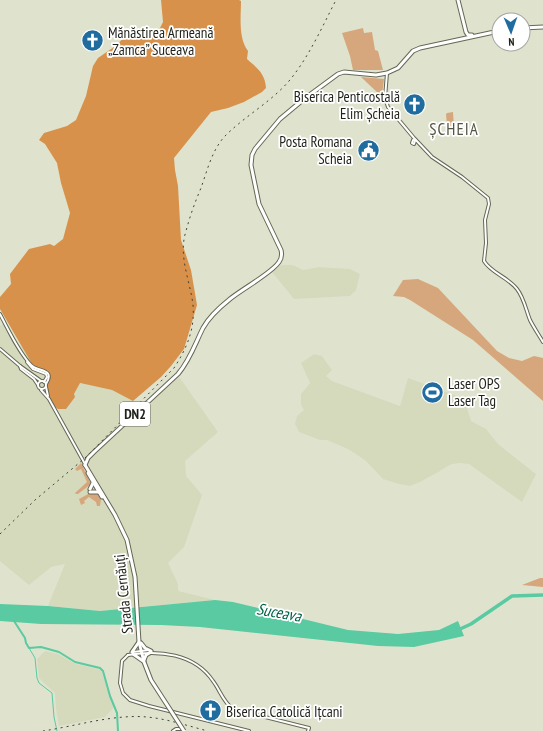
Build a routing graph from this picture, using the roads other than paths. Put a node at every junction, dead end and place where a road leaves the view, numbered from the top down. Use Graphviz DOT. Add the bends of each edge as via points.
graph roads {
  1 [pos="458,0"];
  2 [pos="543,27"];
  3 [pos="531,28"];
  4 [pos="466,32"];
  5 [pos="491,32"];
  6 [pos="478,34"];
  7 [pos="457,39"];
  8 [pos="388,73"];
  9 [pos="0,314"];
  10 [pos="543,342"];
  11 [pos="0,349"];
  12 [pos="26,359"];
  13 [pos="29,365"];
  14 [pos="20,366"];
  15 [pos="24,369"];
  16 [pos="41,381"];
  17 [pos="45,384"];
  18 [pos="38,385"];
  19 [pos="41,390"];
  20 [pos="49,399"];
  21 [pos="85,465"];
  22 [pos="93,481"];
  23 [pos="99,492"];
  24 [pos="118,522"];
  25 [pos="139,642"];
  26 [pos="142,651"];
  27 [pos="151,652"];
  28 [pos="132,653"];
  29 [pos="144,662"];
  30 [pos="309,730"];
  31 [pos="174,731"];
  32 [pos="180,731"];
  33 [pos="184,731"];
  34 [pos="249,731"];
  1 -- 4 [label="main road"];
  2 -- 3 [label="main road"];
  4 -- 6 [label="main road" via="469,35"];
  4 -- 7 [label="main road" via="465,36"];
  5 -- 6 [label="main road"];
  6 -- 7 [label="main road"];
  7 -- 8 [label="main road" via="417,49 398,68"];
  8 -- 10 [label="main road" via="386,105 415,141 488,199 484,261 516,288 532,325"];
  8 -- 21 [label="main road, DN2" via="338,74 280,119 257,145 251,158 255,188 260,206 279,244 279,262 214,313 180,373 94,452"];
  9 -- 12 [label="main road, Strada Cernăuți"];
  11 -- 14 [label="main road"];
  12 -- 13 [label="main road, Strada Cernăuți"];
  12 -- 17 [label="main road, Strada Cernăuți" via="33,367 47,372 49,379"];
  13 -- 15 [label="main road"];
  13 -- 17 [label="main road, Strada Cernăuți" via="46,374"];
  14 -- 15 [label="main road"];
  14 -- 18 [label="main road, Strada Cernăuți"];
  15 -- 16 [label="main road"];
  16 -- 17 [label="main road"];
  16 -- 18 [label="main road"];
  17 -- 19 [label="main road"];
  17 -- 20 [label="main road, Strada Cernăuți"];
  18 -- 19 [label="main road, Strada Cernăuți"];
  19 -- 20 [label="main road, Strada Cernăuți"];
  20 -- 21 [label="main road, Strada Cernăuți"];
  21 -- 22 [label="main road, Strada Cernăuți"];
  21 -- 24 [label="main road, Strada Cernăuți"];
  22 -- 23 [label="main road, Strada Cernăuți"];
  22 -- 23 [label="main road" via="90,491"];
  23 -- 24 [label="main road, Strada Cernăuți"];
  24 -- 25 [label="main road, Strada Cernăuți" via="129,547 136,591"];
  25 -- 26 [label="main road, Strada Cernăuți"];
  25 -- 27 [label="main road"];
  25 -- 28 [label="main road"];
  26 -- 27 [label="main road"];
  26 -- 28 [label="main road"];
  26 -- 29 [label="main road, Strada Cernăuți"];
  27 -- 29 [label="main road"];
  27 -- 30 [label="main road" via="185,659 202,669 233,709"];
  28 -- 29 [label="main road"];
  28 -- 34 [label="main road" via="122,661 120,683 130,700"];
  29 -- 33 [label="main road, Strada Cernăuți, bridge" via="151,680"];
  31 -- 32 [label="main road"];
  31 -- 33 [label="main road"];
}
